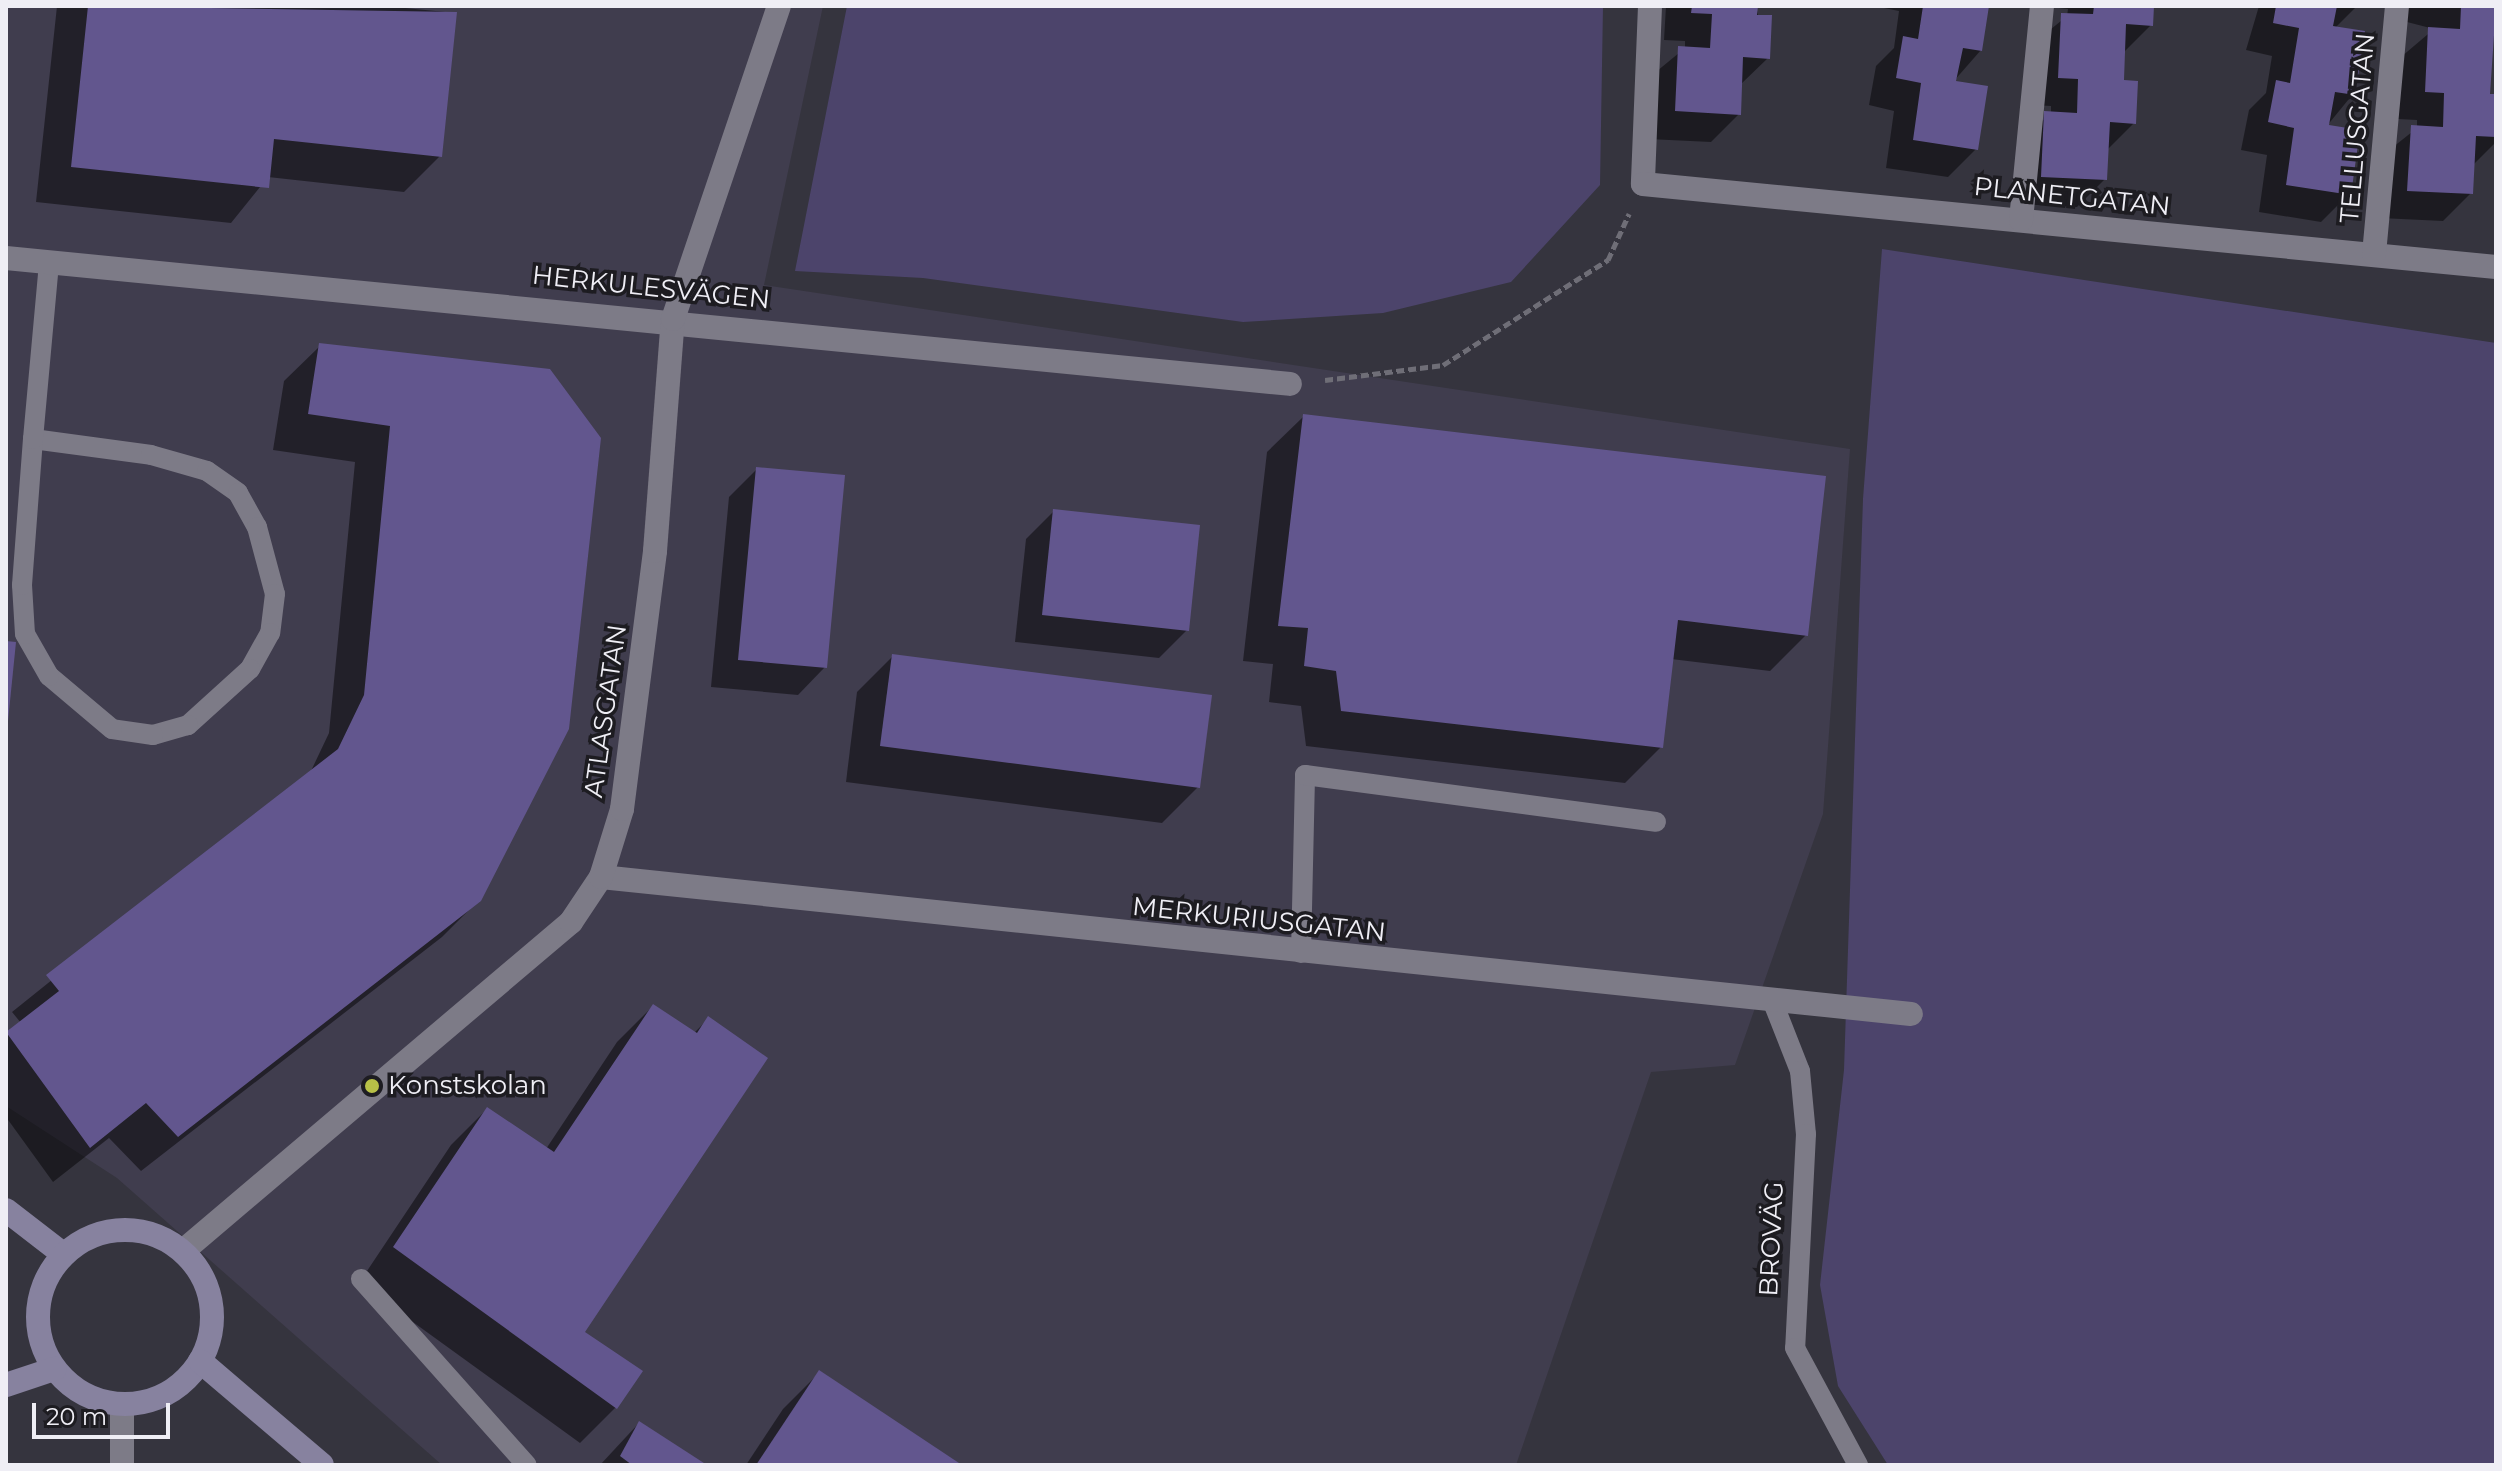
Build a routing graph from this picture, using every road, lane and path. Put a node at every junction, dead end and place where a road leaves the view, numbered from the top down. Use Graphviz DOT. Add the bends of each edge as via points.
graph roads {
  1 [pos="779,6"];
  2 [pos="1650,6"];
  3 [pos="2042,6"];
  4 [pos="2397,6"];
  5 [pos="1643,184"];
  6 [pos="2021,220"];
  7 [pos="2374,254"];
  8 [pos="6,258"];
  9 [pos="49,262"];
  10 [pos="2496,267"];
  11 [pos="673,319"];
  12 [pos="1290,384"];
  13 [pos="33,439"];
  14 [pos="1656,822"];
  15 [pos="601,877"];
  16 [pos="1301,953"];
  17 [pos="1774,1005"];
  18 [pos="1911,1014"];
  19 [pos="6,1210"];
  20 [pos="183,1251"];
  21 [pos="63,1254"];
  22 [pos="361,1279"];
  23 [pos="200,1361"];
  24 [pos="54,1369"];
  25 [pos="6,1385"];
  26 [pos="122,1404"];
  27 [pos="122,1465"];
  28 [pos="322,1465"];
  29 [pos="527,1465"];
  30 [pos="1858,1465"];
  1 -- 11 [label="street, ATLASGATAN"];
  2 -- 5 [label="street"];
  3 -- 6 [label="street"];
  4 -- 7 [label="street, TELLUSGATAN"];
  5 -- 6 [label="street, PLANETGATAN"];
  5 -- 12 [label="path" via="1608,260 1443,365"];
  6 -- 7 [label="street, PLANETGATAN"];
  7 -- 10 [label="street, PLANETGATAN"];
  8 -- 9 [label="street, HERKULESVÄGEN"];
  9 -- 11 [label="street, HERKULESVÄGEN"];
  9 -- 13 [label="lane"];
  11 -- 12 [label="street, HERKULESVÄGEN"];
  11 -- 15 [label="street, ATLASGATAN" via="649,596 622,809"];
  13 -- 13 [label="lane" via="25,634 49,676 112,729 153,735 188,725 240,680 270,633 275,594 257,527 238,493 207,471 151,455"];
  14 -- 16 [label="lane" via="1305,775"];
  15 -- 16 [label="street, MERKURIUSGATAN"];
  15 -- 20 [label="street, ATLASGATAN" via="571,922"];
  16 -- 17 [label="street, MERKURIUSGATAN"];
  17 -- 18 [label="street, MERKURIUSGATAN"];
  17 -- 30 [label="lane, BROVÄG" via="1800,1071 1806,1134 1795,1348"];
  19 -- 21 [label="main road"];
  20 -- 21 [label="main road" via="149,1232 123,1229 96,1233"];
  20 -- 23 [label="main road" via="211,1303"];
  21 -- 24 [label="main road" via="47,1277 37,1317"];
  22 -- 29 [label="lane"];
  23 -- 26 [label="main road" via="161,1396"];
  23 -- 28 [label="main road"];
  24 -- 25 [label="main road"];
  24 -- 26 [label="main road" via="84,1394"];
  26 -- 27 [label="street"];
}
